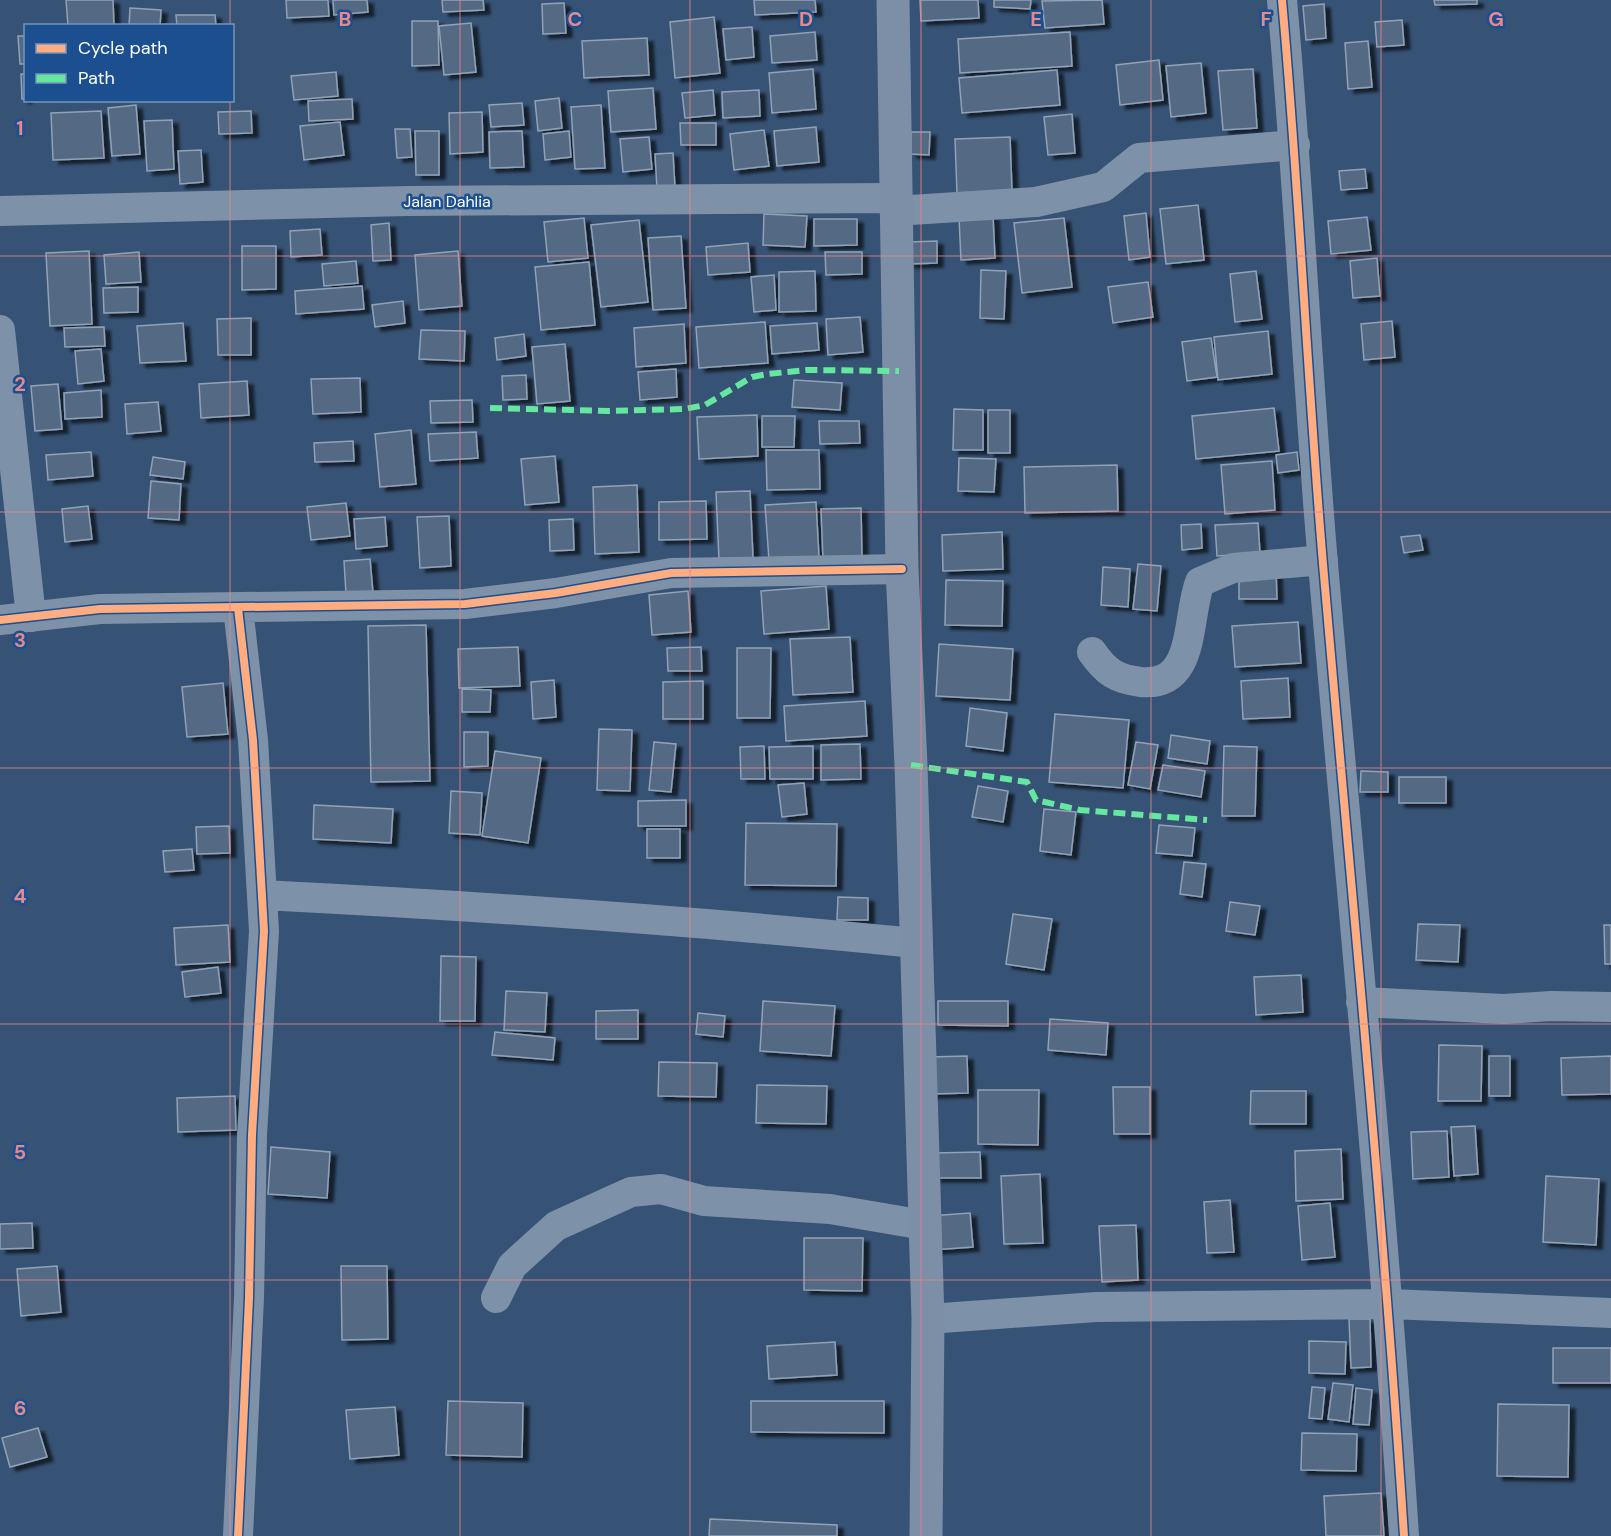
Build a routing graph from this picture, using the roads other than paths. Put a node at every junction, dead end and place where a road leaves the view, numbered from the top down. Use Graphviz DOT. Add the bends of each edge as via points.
graph roads {
  1 [pos="893,0"];
  2 [pos="1282,0"];
  3 [pos="1295,145"];
  4 [pos="895,204"];
  5 [pos="0,211"];
  6 [pos="0,330"];
  7 [pos="1323,560"];
  8 [pos="902,569"];
  9 [pos="238,608"];
  10 [pos="31,616"];
  11 [pos="0,620"];
  12 [pos="1092,652"];
  13 [pos="262,895"];
  14 [pos="915,943"];
  15 [pos="1361,1002"];
  16 [pos="1611,1007"];
  17 [pos="924,1225"];
  18 [pos="496,1298"];
  19 [pos="1389,1304"];
  20 [pos="1611,1313"];
  21 [pos="928,1319"];
  22 [pos="238,1536"];
  23 [pos="926,1536"];
  24 [pos="1404,1536"];
  1 -- 4 [label="main road"];
  2 -- 3 [label="street"];
  3 -- 4 [label="street, Jalan Dahlia" via="1139,158 1103,186 1036,202"];
  3 -- 7 [label="street"];
  4 -- 5 [label="street, Jalan Dahlia" via="408,201"];
  4 -- 8 [label="main road"];
  6 -- 10 [label="street"];
  7 -- 12 [label="street" via="1233,568 1200,582 1193,600 1184,659 1171,676 1162,680 1119,679"];
  7 -- 15 [label="street"];
  8 -- 9 [label="street" via="671,573 465,604"];
  8 -- 14 [label="main road"];
  9 -- 10 [label="street" via="100,609"];
  9 -- 13 [label="street" via="253,740"];
  10 -- 11 [label="street"];
  13 -- 14 [label="street" via="541,910"];
  13 -- 22 [label="street" via="264,931 252,1135"];
  14 -- 17 [label="main road"];
  15 -- 16 [label="street" via="1504,1009"];
  15 -- 19 [label="street"];
  17 -- 18 [label="street" via="830,1209 704,1201 661,1189 631,1191 556,1226 512,1266"];
  17 -- 21 [label="main road"];
  19 -- 20 [label="street"];
  19 -- 21 [label="street" via="1096,1307"];
  19 -- 24 [label="street"];
  21 -- 23 [label="main road"];
}
